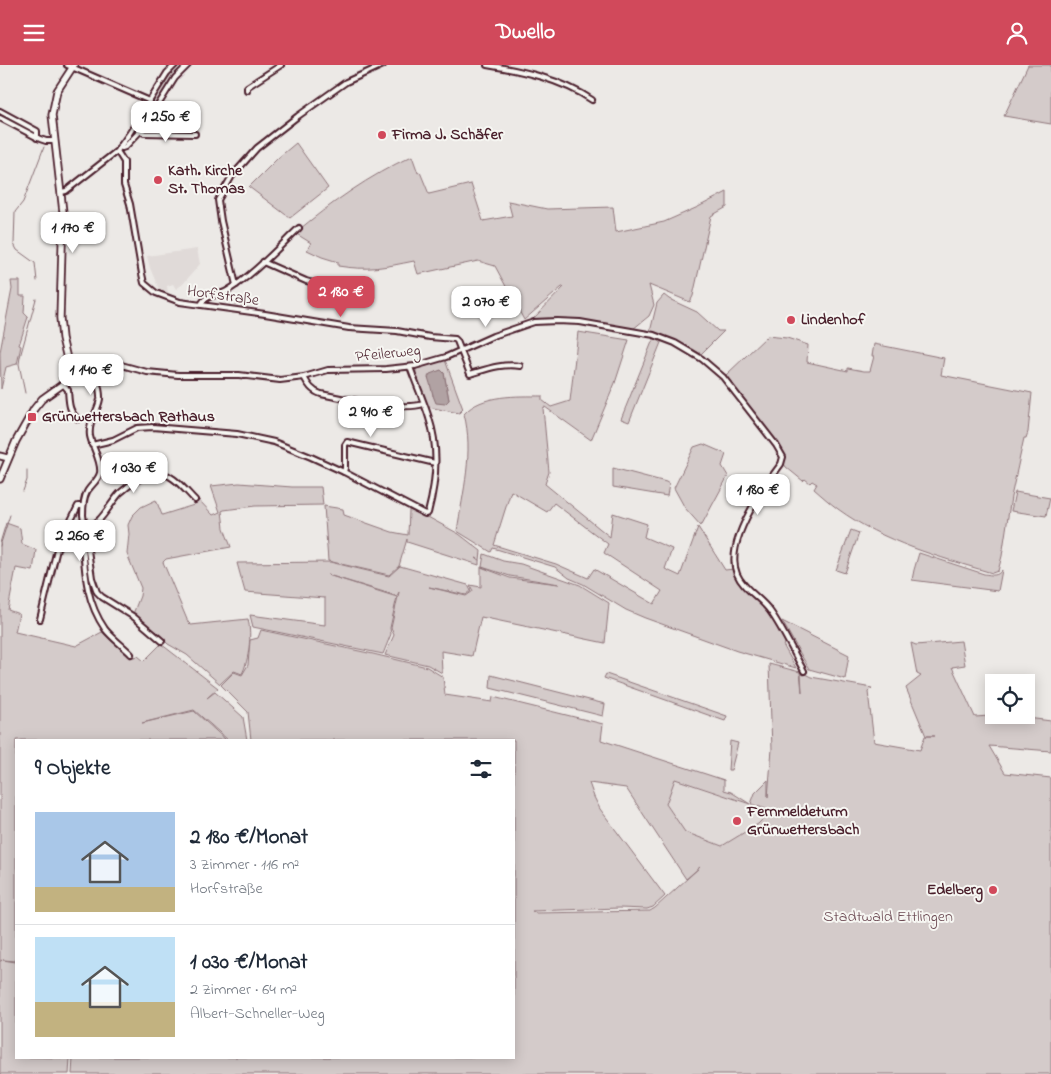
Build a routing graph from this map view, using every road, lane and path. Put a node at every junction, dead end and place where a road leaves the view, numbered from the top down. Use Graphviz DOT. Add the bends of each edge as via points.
graph roads {
  1 [pos="175,65"];
  2 [pos="188,65"];
  3 [pos="281,65"];
  4 [pos="383,65"];
  5 [pos="487,65"];
  6 [pos="71,66"];
  7 [pos="247,90"];
  8 [pos="150,101"];
  9 [pos="592,101"];
  10 [pos="0,111"];
  11 [pos="0,118"];
  12 [pos="140,131"];
  13 [pos="195,134"];
  14 [pos="37,138"];
  15 [pos="54,141"];
  16 [pos="120,147"];
  17 [pos="117,151"];
  18 [pos="61,192"];
  19 [pos="299,228"];
  20 [pos="263,262"];
  21 [pos="236,285"];
  22 [pos="347,292"];
  23 [pos="201,305"];
  24 [pos="462,351"];
  25 [pos="93,365"];
  26 [pos="520,366"];
  27 [pos="410,367"];
  28 [pos="68,369"];
  29 [pos="304,377"];
  30 [pos="63,384"];
  31 [pos="423,404"];
  32 [pos="78,419"];
  33 [pos="92,445"];
  34 [pos="0,456"];
  35 [pos="8,458"];
  36 [pos="435,463"];
  37 [pos="344,472"];
  38 [pos="0,479"];
  39 [pos="195,500"];
  40 [pos="83,506"];
  41 [pos="84,529"];
  42 [pos="87,544"];
  43 [pos="40,619"];
  44 [pos="162,641"];
  45 [pos="131,654"];
  46 [pos="804,671"];
  1 -- 8 [label="street"];
  2 -- 12 [label="street"];
  3 -- 7 [label="street"];
  4 -- 21 [label="street" via="346,82 298,116 256,149 232,176 218,200"];
  5 -- 9 [label="street" via="548,79"];
  6 -- 8 [label="street"];
  6 -- 15 [label="main road" via="53,105"];
  8 -- 16 [label="street"];
  10 -- 14 [label="street" via="38,131"];
  11 -- 14 [label="street"];
  12 -- 13 [label="street"];
  12 -- 16 [label="street"];
  14 -- 15 [label="street"];
  15 -- 18 [label="main road"];
  16 -- 17 [label="street"];
  17 -- 18 [label="street"];
  17 -- 23 [label="street, Horfstraße" via="124,162 124,185 144,283 172,300"];
  18 -- 28 [label="main road" via="64,237 60,318"];
  19 -- 20 [label="street"];
  20 -- 21 [label="street"];
  20 -- 22 [label="street" via="306,281"];
  21 -- 23 [label="street" via="225,293 206,298"];
  23 -- 24 [label="street, Horfstraße" via="348,328 455,339"];
  24 -- 26 [label="street" via="470,375 498,366"];
  24 -- 27 [label="street, Pfeilerweg"];
  24 -- 46 [label="street, Pfeilerweg" via="493,335 534,322 580,322 665,339 702,359 722,377 783,457 742,531 735,553 736,573 771,613"];
  25 -- 28 [label="street, Pfeilerweg"];
  25 -- 29 [label="street, Pfeilerweg" via="114,363 147,372 178,375 239,375 280,380"];
  25 -- 33 [label="street" via="100,401 90,426"];
  27 -- 29 [label="street, Pfeilerweg" via="328,370"];
  27 -- 31 [label="street"];
  28 -- 30 [label="main road"];
  29 -- 31 [label="street" via="316,393 390,405"];
  30 -- 32 [label="street" via="68,390 72,415"];
  30 -- 35 [label="main road" via="36,405"];
  31 -- 36 [label="street" via="430,419"];
  33 -- 37 [label="street" via="137,429 154,427 224,432 274,442"];
  33 -- 40 [label="street" via="100,473 86,493"];
  34 -- 35 [label="street"];
  35 -- 38 [label="main road"];
  36 -- 37 [label="street" via="347,442"];
  36 -- 37 [label="street" via="433,494 426,514"];
  39 -- 41 [label="street" via="171,477 155,472 126,488 95,525"];
  40 -- 41 [label="street"];
  40 -- 43 [label="street" via="78,506 56,549"];
  41 -- 42 [label="street"];
  42 -- 44 [label="street" via="97,591"];
  42 -- 45 [label="street" via="83,546 90,600 106,630"];
}
